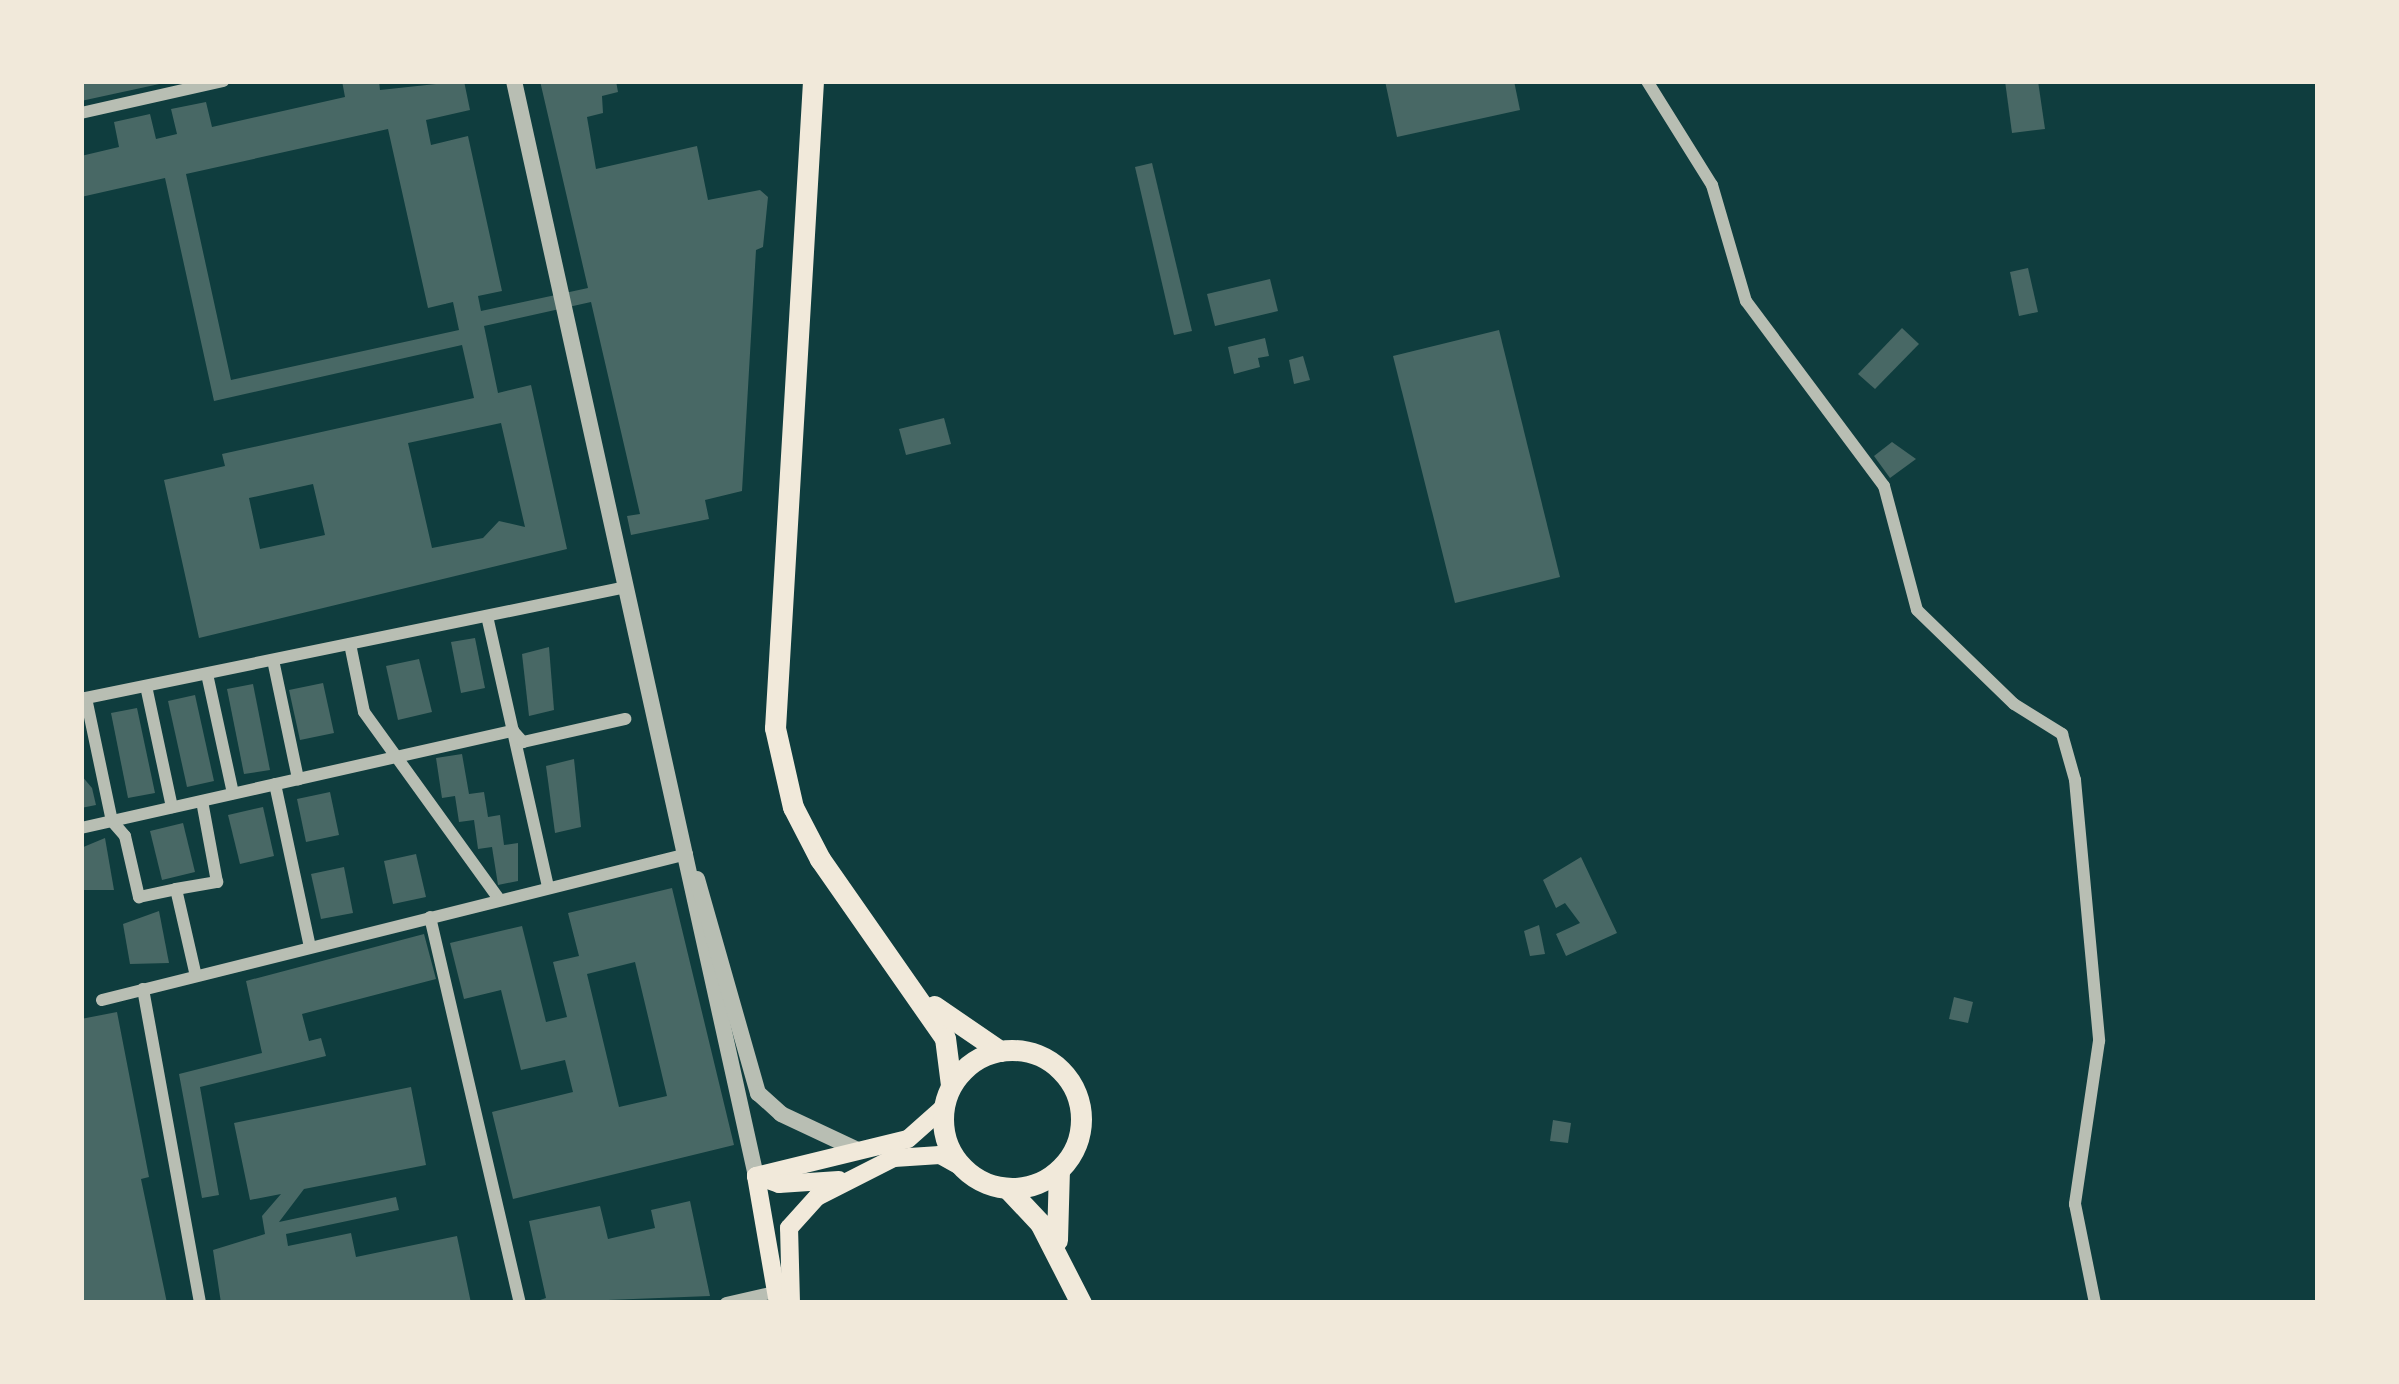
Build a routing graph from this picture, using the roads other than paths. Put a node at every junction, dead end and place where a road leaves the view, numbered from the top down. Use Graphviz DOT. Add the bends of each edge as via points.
graph roads {
  1 [pos="223,81"];
  2 [pos="514,81"];
  3 [pos="813,81"];
  4 [pos="1647,81"];
  5 [pos="81,112"];
  6 [pos="626,587"];
  7 [pos="487,616"];
  8 [pos="350,644"];
  9 [pos="273,660"];
  10 [pos="207,674"];
  11 [pos="146,686"];
  12 [pos="83,699"];
  13 [pos="626,719"];
  14 [pos="513,731"];
  15 [pos="396,756"];
  16 [pos="298,778"];
  17 [pos="275,784"];
  18 [pos="233,794"];
  19 [pos="202,801"];
  20 [pos="172,808"];
  21 [pos="112,821"];
  22 [pos="81,828"];
  23 [pos="688,858"];
  24 [pos="548,887"];
  25 [pos="176,890"];
  26 [pos="499,899"];
  27 [pos="430,917"];
  28 [pos="310,947"];
  29 [pos="196,976"];
  30 [pos="913,984"];
  31 [pos="143,989"];
  32 [pos="102,1000"];
  33 [pos="1000,1051"];
  34 [pos="950,1085"];
  35 [pos="943,1108"];
  36 [pos="860,1151"];
  37 [pos="960,1166"];
  38 [pos="1059,1170"];
  39 [pos="756,1176"];
  40 [pos="851,1178"];
  41 [pos="1008,1189"];
  42 [pos="1059,1253"];
  43 [pos="783,1296"];
  44 [pos="200,1303"];
  45 [pos="520,1303"];
  46 [pos="726,1303"];
  47 [pos="1081,1303"];
  48 [pos="2095,1303"];
  1 -- 5 [label="street"];
  2 -- 6 [label="street"];
  3 -- 30 [label="main road" via="775,728 793,807 820,859"];
  4 -- 48 [label="street" via="1712,184 1746,301 1884,486 1917,610 2014,704 2062,734 2074,779 2099,1041 2074,1204"];
  6 -- 7 [label="street"];
  6 -- 23 [label="street"];
  7 -- 8 [label="street"];
  7 -- 14 [label="street"];
  8 -- 9 [label="street"];
  8 -- 15 [label="street" via="364,712"];
  9 -- 10 [label="street"];
  9 -- 16 [label="street"];
  10 -- 11 [label="street"];
  10 -- 18 [label="street"];
  11 -- 12 [label="street"];
  11 -- 20 [label="street"];
  12 -- 21 [label="street"];
  13 -- 14 [label="street" via="524,742"];
  14 -- 15 [label="street"];
  14 -- 24 [label="street"];
  15 -- 16 [label="street"];
  15 -- 26 [label="street"];
  16 -- 17 [label="street"];
  17 -- 18 [label="street"];
  17 -- 28 [label="street"];
  18 -- 19 [label="street"];
  19 -- 20 [label="street"];
  19 -- 25 [label="street" via="218,882"];
  20 -- 21 [label="street"];
  21 -- 22 [label="street"];
  21 -- 25 [label="street" via="125,836 139,897"];
  23 -- 24 [label="street"];
  23 -- 36 [label="street" via="758,1093 782,1114"];
  23 -- 39 [label="street"];
  24 -- 26 [label="street"];
  25 -- 29 [label="street"];
  26 -- 27 [label="street"];
  27 -- 28 [label="street"];
  27 -- 45 [label="street"];
  28 -- 29 [label="street"];
  29 -- 31 [label="street"];
  30 -- 33 [label="main road" via="958,1029"];
  30 -- 34 [label="main road" via="945,1038"];
  31 -- 32 [label="street"];
  31 -- 44 [label="street"];
  33 -- 34 [label="main road"];
  33 -- 38 [label="main road" via="1039,1055 1078,1097 1079,1136"];
  34 -- 35 [label="main road"];
  35 -- 36 [label="main road" via="908,1139"];
  35 -- 37 [label="main road" via="948,1149"];
  36 -- 39 [label="main road"];
  37 -- 40 [label="main road" via="920,1153"];
  37 -- 41 [label="main road"];
  38 -- 41 [label="main road"];
  38 -- 42 [label="main road"];
  39 -- 40 [label="main road" via="779,1184"];
  39 -- 43 [label="main road"];
  40 -- 43 [label="main road" via="795,1216"];
  41 -- 42 [label="main road"];
  42 -- 47 [label="main road"];
  43 -- 46 [label="street"];
}
